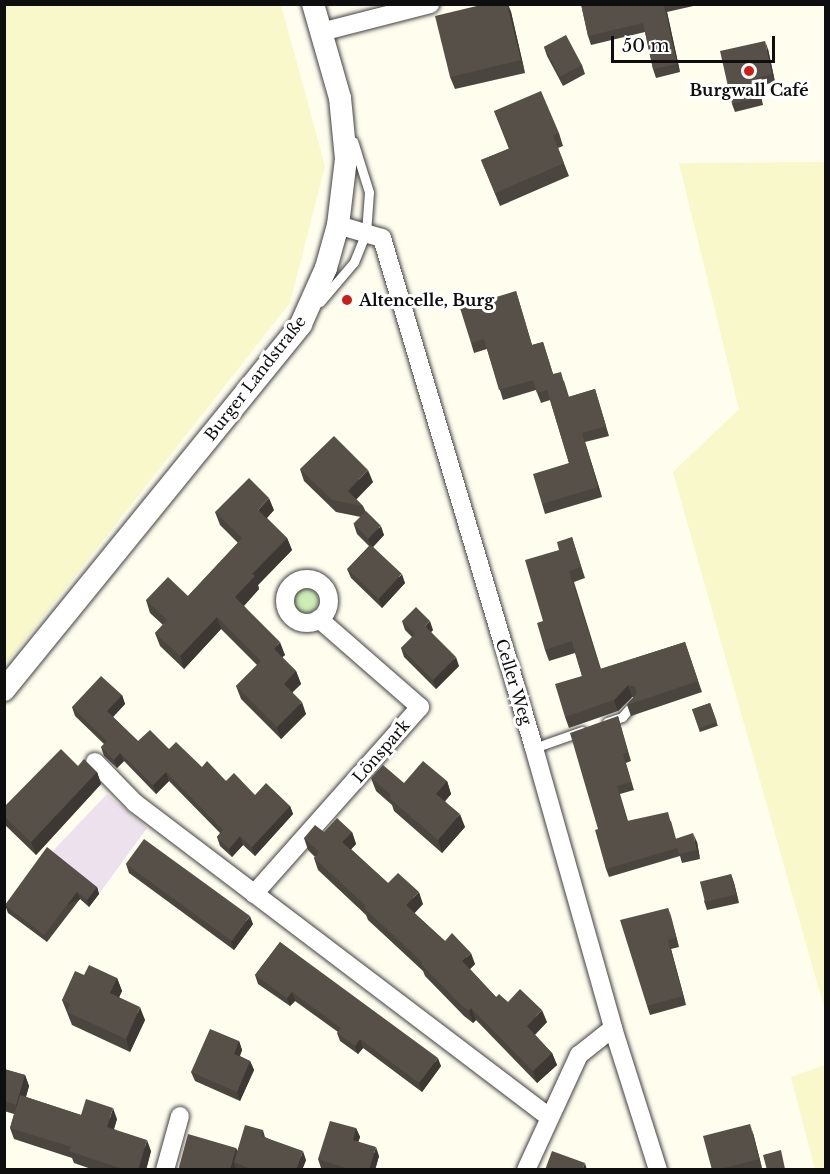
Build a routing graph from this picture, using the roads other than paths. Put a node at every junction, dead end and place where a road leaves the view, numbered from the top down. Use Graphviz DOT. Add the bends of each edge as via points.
graph roads {
  1 [pos="313,4"];
  2 [pos="430,4"];
  3 [pos="321,32"];
  4 [pos="340,98"];
  5 [pos="338,225"];
  6 [pos="366,233"];
  7 [pos="301,324"];
  8 [pos="319,619"];
  9 [pos="4,690"];
  10 [pos="634,703"];
  11 [pos="534,748"];
  12 [pos="95,762"];
  13 [pos="254,894"];
  14 [pos="613,1028"];
  15 [pos="180,1116"];
  16 [pos="549,1117"];
  17 [pos="165,1170"];
  18 [pos="526,1170"];
  19 [pos="658,1170"];
  1 -- 3 [label="street, Burger Landstraße"];
  2 -- 3 [label="street"];
  3 -- 4 [label="street, Burger Landstraße"];
  4 -- 5 [label="street, Burger Landstraße" via="346,159"];
  4 -- 6 [label="lane" via="369,192"];
  5 -- 6 [label="street, Celler Weg"];
  5 -- 7 [label="street, Burger Landstraße" via="326,268"];
  6 -- 7 [label="lane" via="354,262"];
  6 -- 11 [label="street, Celler Weg" via="382,238"];
  7 -- 9 [label="street, Burger Landstraße"];
  8 -- 13 [label="street, Lönspark" via="420,707"];
  10 -- 11 [label="lane" via="622,717"];
  11 -- 14 [label="street, Celler Weg"];
  12 -- 13 [label="street" via="135,803"];
  13 -- 16 [label="street"];
  14 -- 16 [label="street" via="579,1054"];
  14 -- 19 [label="street, Celler Weg"];
  15 -- 17 [label="street"];
  16 -- 18 [label="street"];
}
